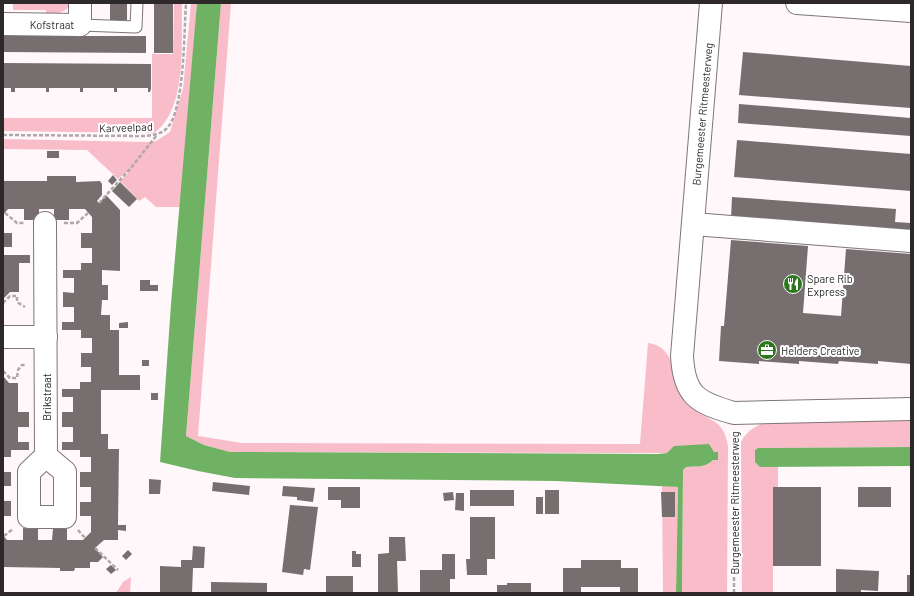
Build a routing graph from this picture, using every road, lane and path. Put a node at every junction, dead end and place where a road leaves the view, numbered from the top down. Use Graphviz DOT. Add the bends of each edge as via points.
graph roads {
  1 [pos="80,3"];
  2 [pos="137,3"];
  3 [pos="186,3"];
  4 [pos="711,3"];
  5 [pos="797,3"];
  6 [pos="911,11"];
  7 [pos="3,24"];
  8 [pos="80,25"];
  9 [pos="157,134"];
  10 [pos="3,135"];
  11 [pos="99,203"];
  12 [pos="46,223"];
  13 [pos="693,224"];
  14 [pos="911,241"];
  15 [pos="3,303"];
  16 [pos="46,308"];
  17 [pos="3,337"];
  18 [pos="46,337"];
  19 [pos="46,365"];
  20 [pos="3,371"];
  21 [pos="911,410"];
  22 [pos="734,413"];
  23 [pos="46,456"];
  24 [pos="94,548"];
  25 [pos="118,570"];
  26 [pos="734,593"];
  1 -- 8 [label="street, Kofstraat"];
  2 -- 8 [label="lane" via="136,27"];
  3 -- 9 [label="path, Karveelpad" via="181,86 169,125 166,130"];
  4 -- 13 [label="street, Burgemeester Ritmeesterweg"];
  5 -- 6 [label="street"];
  7 -- 8 [label="street, Kofstraat"];
  9 -- 10 [label="path, Karveelpad"];
  9 -- 11 [label="path"];
  12 -- 16 [label="street, Brikstraat"];
  13 -- 14 [label="street"];
  13 -- 22 [label="street, Burgemeester Ritmeesterweg" via="682,356 683,371 689,388 698,400"];
  15 -- 16 [label="path" via="10,296 17,296 17,302 23,307"];
  16 -- 18 [label="street, Brikstraat"];
  17 -- 18 [label="street"];
  18 -- 19 [label="street, Brikstraat"];
  19 -- 20 [label="path" via="22,365 18,370 18,378 10,378"];
  19 -- 23 [label="street, Brikstraat"];
  21 -- 22 [label="street, Burgemeester Ritmeesterweg"];
  22 -- 26 [label="path, Burgemeester Ritmeesterweg"];
  24 -- 25 [label="path"];
}
